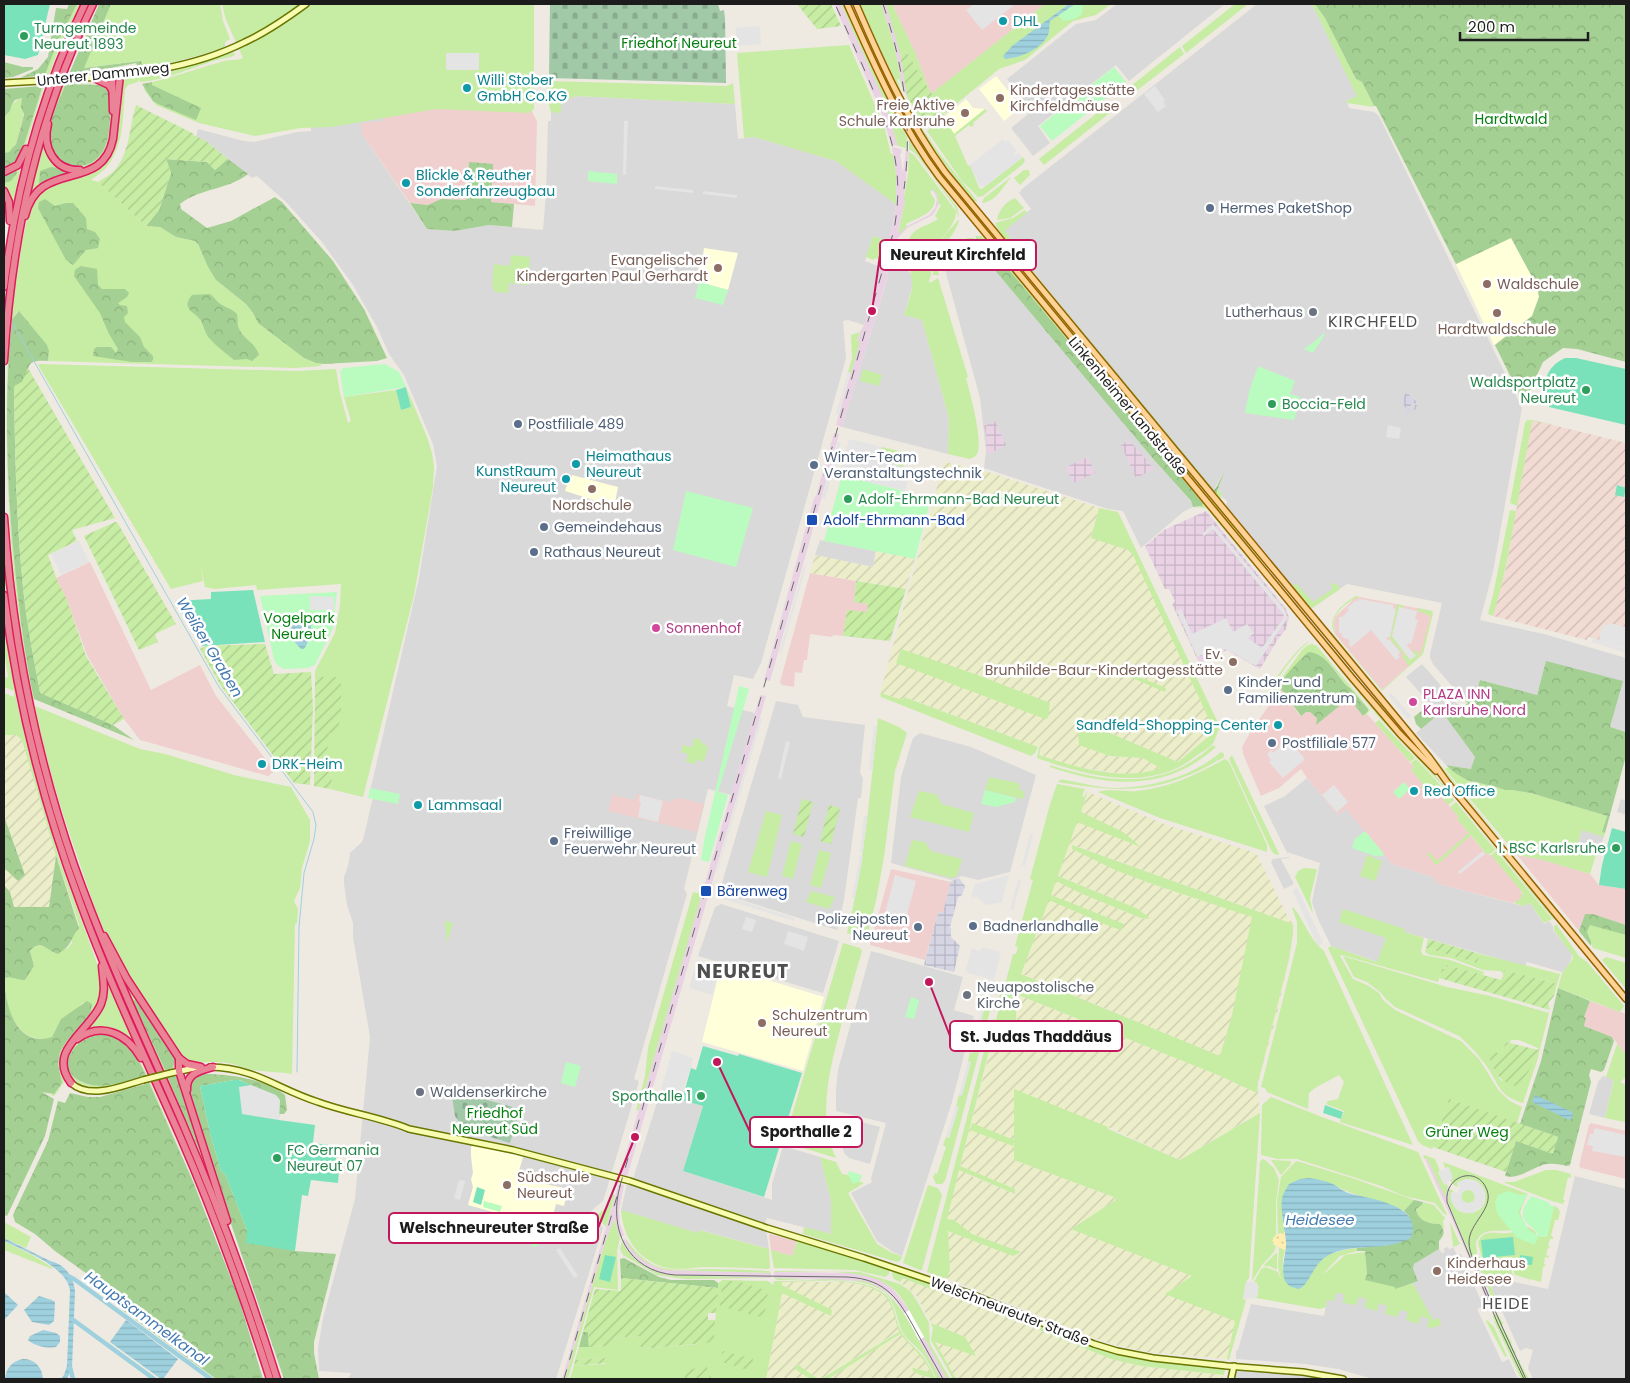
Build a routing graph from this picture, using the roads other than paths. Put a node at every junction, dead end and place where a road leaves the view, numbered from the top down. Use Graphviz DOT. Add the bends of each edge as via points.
graph roads {
  1 [pos="85,4"];
  2 [pos="93,4"];
  3 [pos="306,4"];
  4 [pos="847,4"];
  5 [pos="856,4"];
  6 [pos="116,76"];
  7 [pos="94,78"];
  8 [pos="4,84"];
  9 [pos="112,90"];
  10 [pos="54,96"];
  11 [pos="34,133"];
  12 [pos="4,172"];
  13 [pos="4,191"];
  14 [pos="12,231"];
  15 [pos="17,241"];
  16 [pos="4,287"];
  17 [pos="4,361"];
  18 [pos="4,517"];
  19 [pos="4,595"];
  20 [pos="1447,782"];
  21 [pos="96,925"];
  22 [pos="101,956"];
  23 [pos="1626,999"];
  24 [pos="72,1042"];
  25 [pos="179,1058"];
  26 [pos="149,1067"];
  27 [pos="201,1067"];
  28 [pos="213,1067"];
  29 [pos="179,1071"];
  30 [pos="71,1082"];
  31 [pos="188,1096"];
  32 [pos="233,1248"];
  33 [pos="1234,1366"];
  34 [pos="270,1379"];
  35 [pos="277,1379"];
  36 [pos="1231,1379"];
  37 [pos="1344,1379"];
  1 -- 11 [label="highway" via="52,79"];
  2 -- 10 [label="highway"];
  3 -- 6 [label="main road, Unterer Dammweg" via="260,35 219,54 172,68"];
  4 -- 20 [label="main road, Linkenheimer Landstraße" via="893,102 927,160 1311,629 1400,734"];
  5 -- 20 [label="main road, Linkenheimer Landstraße" via="903,106 942,168"];
  6 -- 7 [label="main road, Unterer Dammweg"];
  6 -- 9 [label="highway"];
  6 -- 15 [label="highway" via="113,139 108,154 91,170 57,179 41,188 29,204"];
  7 -- 8 [label="main road, Unterer Dammweg, bridge"];
  7 -- 9 [label="highway"];
  9 -- 10 [label="highway" via="113,112 106,151 97,163 78,170 60,166 48,148 47,128"];
  10 -- 15 [label="highway" via="31,172"];
  11 -- 12 [label="highway" via="20,162"];
  11 -- 14 [label="highway"];
  13 -- 14 [label="highway"];
  14 -- 16 [label="highway"];
  15 -- 17 [label="highway"];
  18 -- 21 [label="highway" via="17,638 37,739 64,836"];
  19 -- 22 [label="highway" via="18,688 32,751 61,849"];
  20 -- 23 [label="main road, Linkenheimer Landstraße"];
  21 -- 25 [label="highway" via="142,1004"];
  21 -- 32 [label="highway"];
  22 -- 24 [label="highway" via="104,986 101,1003"];
  22 -- 26 [label="highway"];
  24 -- 26 [label="highway" via="89,1032 115,1032 128,1041"];
  24 -- 30 [label="highway" via="63,1063"];
  25 -- 27 [label="highway"];
  25 -- 29 [label="highway"];
  26 -- 34 [label="highway" via="219,1231"];
  27 -- 28 [label="main road, Welschneureuter Straße"];
  27 -- 29 [label="main road, Welschneureuter Straße"];
  28 -- 31 [label="highway" via="190,1077"];
  28 -- 33 [label="main road, Welschneureuter Straße" via="253,1074 339,1110 630,1181 949,1286 1105,1348 1153,1358"];
  29 -- 30 [label="main road, Welschneureuter Straße, bridge" via="101,1090 84,1090"];
  29 -- 31 [label="highway"];
  31 -- 32 [label="highway"];
  32 -- 35 [label="highway"];
  33 -- 36 [label="main road"];
  33 -- 37 [label="main road, Welschneureuter Straße"];
}
